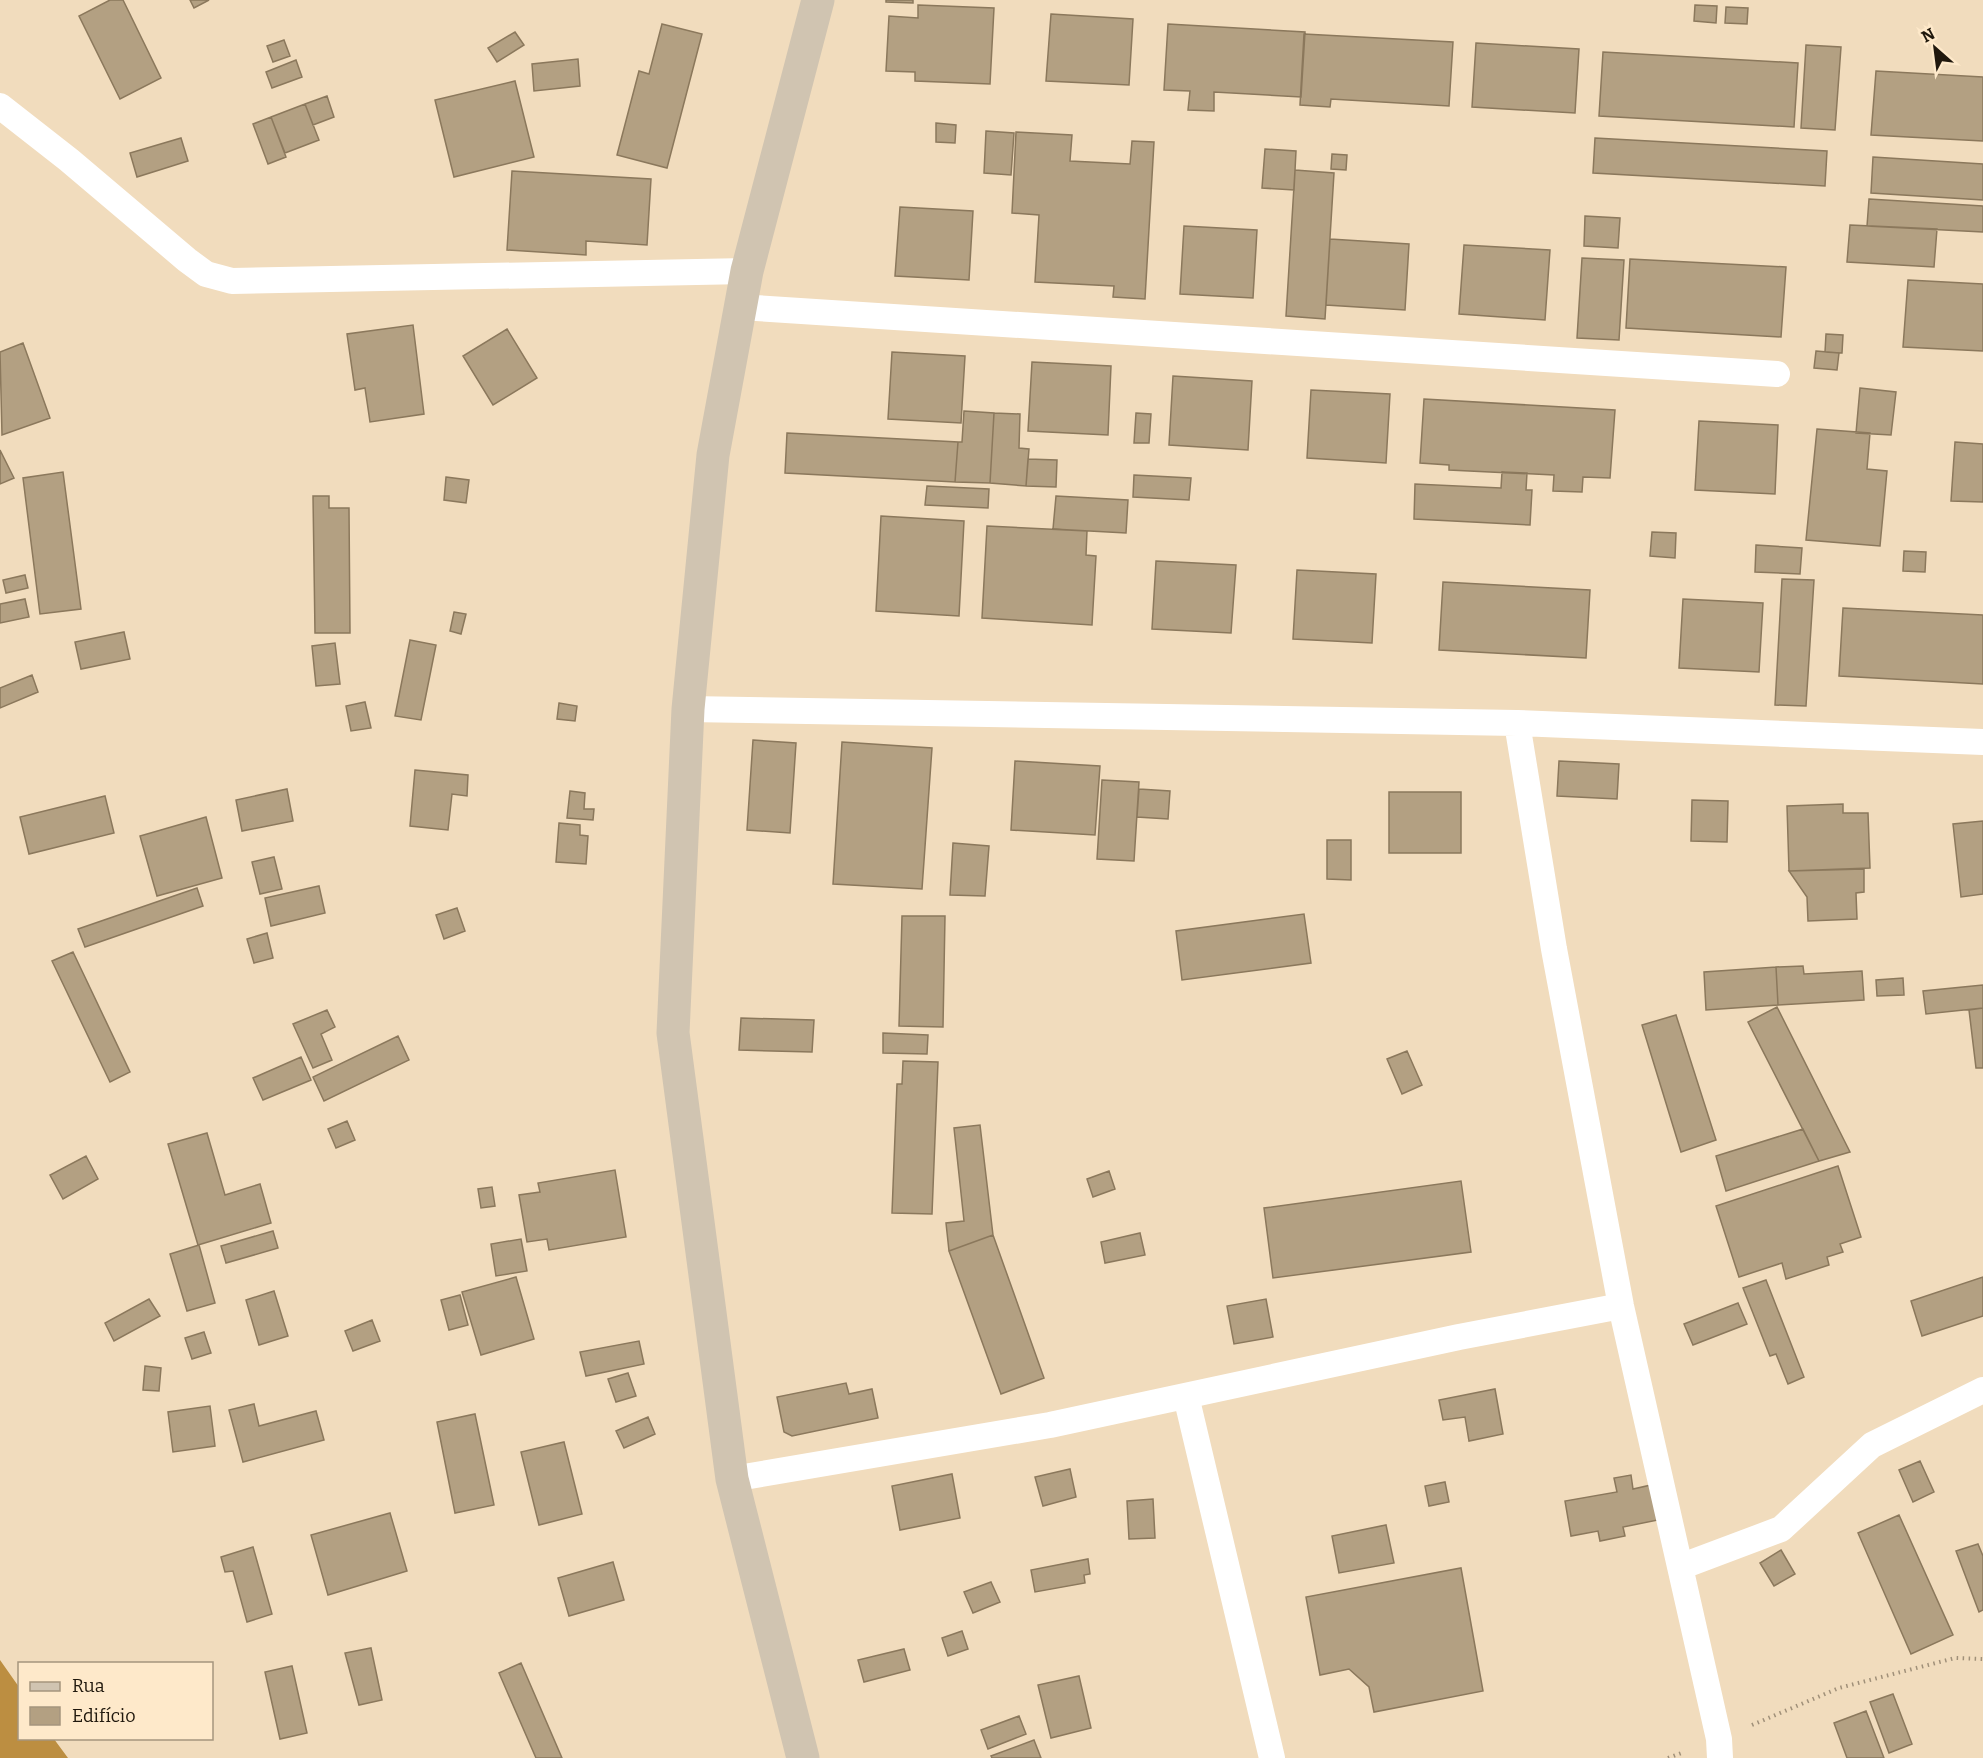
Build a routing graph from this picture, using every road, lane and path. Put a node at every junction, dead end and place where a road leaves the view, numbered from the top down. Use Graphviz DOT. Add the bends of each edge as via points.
graph roads {
  1 [pos="819,0"];
  2 [pos="0,106"];
  3 [pos="747,271"];
  4 [pos="740,307"];
  5 [pos="1778,374"];
  6 [pos="688,709"];
  7 [pos="1517,723"];
  8 [pos="1983,742"];
  9 [pos="1621,1306"];
  10 [pos="1983,1390"];
  11 [pos="1186,1396"];
  12 [pos="732,1479"];
  13 [pos="1680,1567"];
  14 [pos="1983,1659"];
  15 [pos="1720,1749"];
  16 [pos="803,1758"];
  17 [pos="1272,1758"];
  18 [pos="1668,1758"];
  1 -- 3 [label="main road"];
  2 -- 3 [label="lane" via="187,260 206,274 232,281"];
  3 -- 4 [label="main road"];
  4 -- 5 [label="lane"];
  4 -- 6 [label="main road" via="713,455"];
  6 -- 7 [label="lane"];
  6 -- 12 [label="main road" via="673,1033"];
  7 -- 8 [label="lane"];
  7 -- 9 [label="lane" via="1554,950"];
  9 -- 11 [label="lane"];
  9 -- 13 [label="lane"];
  10 -- 13 [label="lane" via="1872,1445 1781,1529"];
  11 -- 12 [label="lane" via="1050,1425"];
  11 -- 17 [label="lane"];
  12 -- 16 [label="main road"];
  13 -- 15 [label="lane"];
  14 -- 15 [label="path" via="1955,1658 1839,1688"];
  15 -- 18 [label="path"];
}
